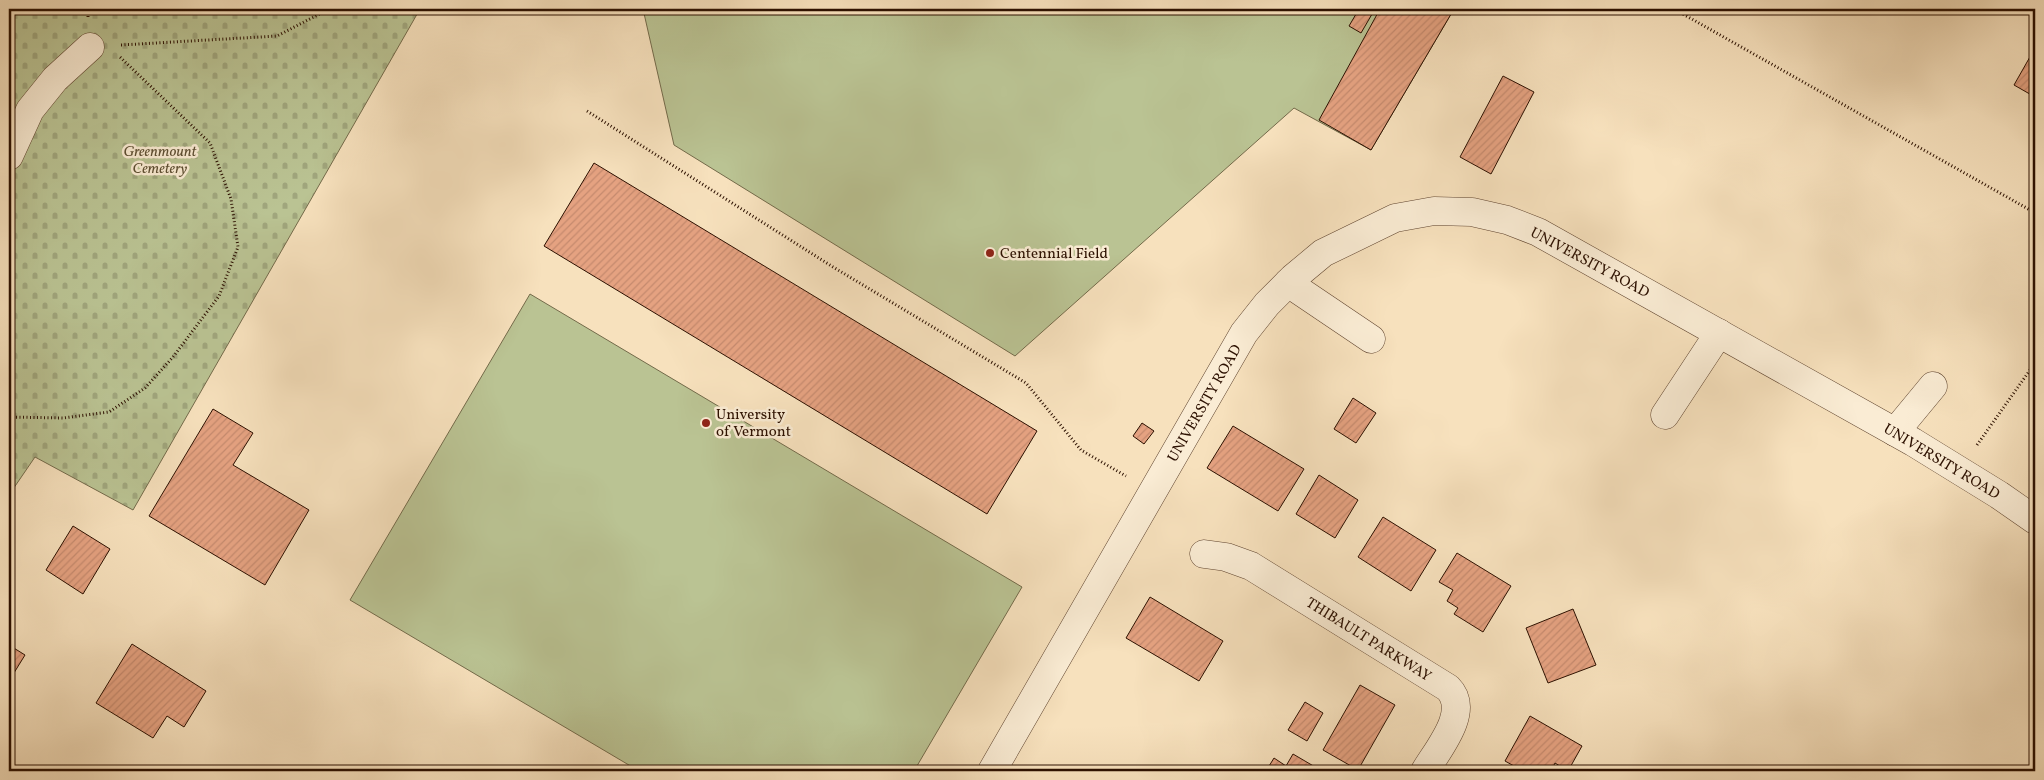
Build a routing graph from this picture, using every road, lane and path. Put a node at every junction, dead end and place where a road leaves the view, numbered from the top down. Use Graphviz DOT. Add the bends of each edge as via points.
graph roads {
  1 [pos="329,9"];
  2 [pos="1674,9"];
  3 [pos="99,46"];
  4 [pos="586,111"];
  5 [pos="9,156"];
  6 [pos="2035,217"];
  7 [pos="1288,283"];
  8 [pos="1718,333"];
  9 [pos="1371,339"];
  10 [pos="2035,363"];
  11 [pos="1933,386"];
  12 [pos="1665,415"];
  13 [pos="9,417"];
  14 [pos="1895,432"];
  15 [pos="1959,470"];
  16 [pos="1153,492"];
  17 [pos="2035,520"];
  18 [pos="1204,554"];
  19 [pos="992,771"];
  20 [pos="1425,771"];
  1 -- 3 [label="path" via="277,36"];
  2 -- 6 [label="path" via="2030,210"];
  3 -- 5 [label="street" via="55,79 30,110"];
  3 -- 13 [label="path" via="210,143 231,199 238,247 219,296 145,388 110,412 63,418"];
  4 -- 16 [label="path" via="833,267 1026,383 1082,450"];
  7 -- 8 [label="street, UNIVERSITY ROAD" via="1323,253 1395,218 1434,211 1472,212 1538,232"];
  7 -- 9 [label="street"];
  7 -- 16 [label="street, UNIVERSITY ROAD" via="1244,333"];
  8 -- 12 [label="street"];
  8 -- 14 [label="street, UNIVERSITY ROAD"];
  10 -- 15 [label="path"];
  11 -- 14 [label="street"];
  14 -- 15 [label="street, UNIVERSITY ROAD"];
  15 -- 17 [label="street, UNIVERSITY ROAD"];
  16 -- 19 [label="street, UNIVERSITY ROAD"];
  18 -- 20 [label="street, THIBAULT PARKWAY" via="1226,556 1250,566 1448,688 1456,701 1455,717"];
}
